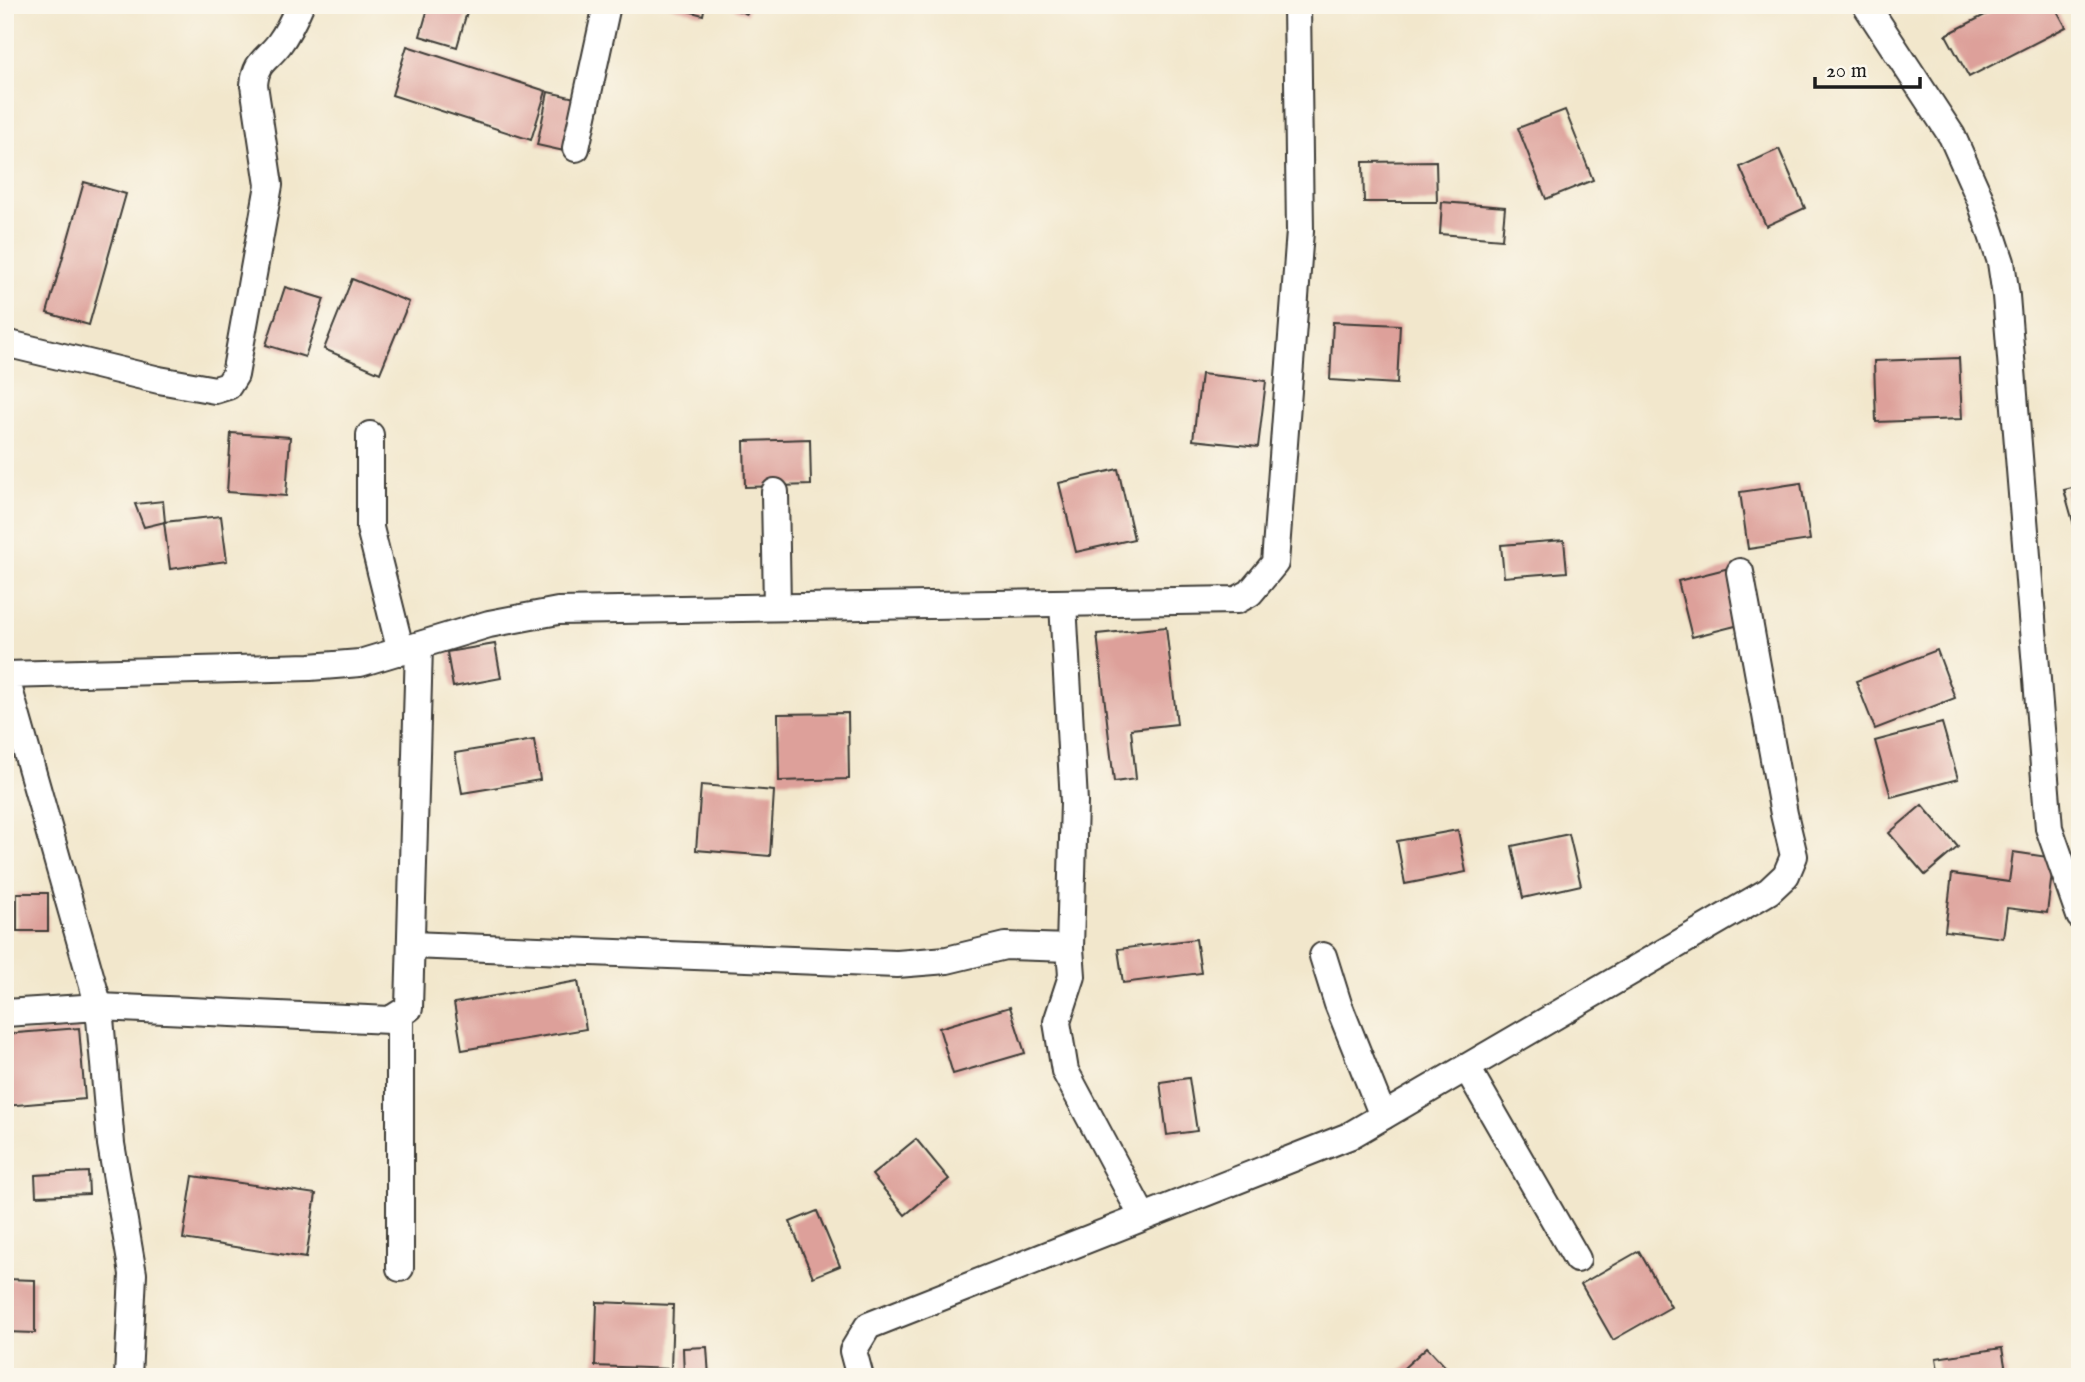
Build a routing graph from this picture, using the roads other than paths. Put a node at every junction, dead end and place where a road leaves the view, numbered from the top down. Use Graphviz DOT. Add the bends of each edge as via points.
graph roads {
  1 [pos="300,5"];
  2 [pos="607,5"];
  3 [pos="1297,5"];
  4 [pos="1866,5"];
  5 [pos="576,148"];
  6 [pos="5,342"];
  7 [pos="370,435"];
  8 [pos="775,492"];
  9 [pos="1740,572"];
  10 [pos="1063,603"];
  11 [pos="777,607"];
  12 [pos="410,649"];
  13 [pos="2080,916"];
  14 [pos="411,945"];
  15 [pos="1070,948"];
  16 [pos="1323,956"];
  17 [pos="99,1007"];
  18 [pos="5,1013"];
  19 [pos="400,1015"];
  20 [pos="1467,1068"];
  21 [pos="1383,1116"];
  22 [pos="1143,1217"];
  23 [pos="1577,1259"];
  24 [pos="400,1268"];
  25 [pos="128,1377"];
  26 [pos="860,1377"];
  1 -- 6 [label="street" via="287,32 255,74 269,185 235,374 228,386 215,390 159,380"];
  2 -- 5 [label="street"];
  3 -- 10 [label="street" via="1300,231 1275,563 1250,593 1237,600"];
  4 -- 13 [label="street" via="1952,136 2001,262 2049,828"];
  7 -- 12 [label="street" via="370,528"];
  8 -- 11 [label="street"];
  9 -- 20 [label="street" via="1794,856 1786,875 1769,891"];
  10 -- 11 [label="street"];
  10 -- 15 [label="street" via="1074,802"];
  11 -- 12 [label="street" via="558,611 489,624"];
  12 -- 14 [label="street"];
  12 -- 17 [label="street" via="360,663 310,667 5,675"];
  14 -- 15 [label="street" via="897,964 947,960 1005,946"];
  14 -- 19 [label="street" via="409,1008"];
  15 -- 22 [label="street" via="1072,976 1057,1022 1065,1071"];
  16 -- 21 [label="street"];
  17 -- 18 [label="street"];
  17 -- 19 [label="street" via="390,1020"];
  17 -- 25 [label="street" via="111,1144 134,1274"];
  19 -- 24 [label="street"];
  20 -- 21 [label="street"];
  20 -- 23 [label="street"];
  21 -- 22 [label="street" via="1349,1136"];
  22 -- 26 [label="street" via="868,1326 853,1351"];
}
